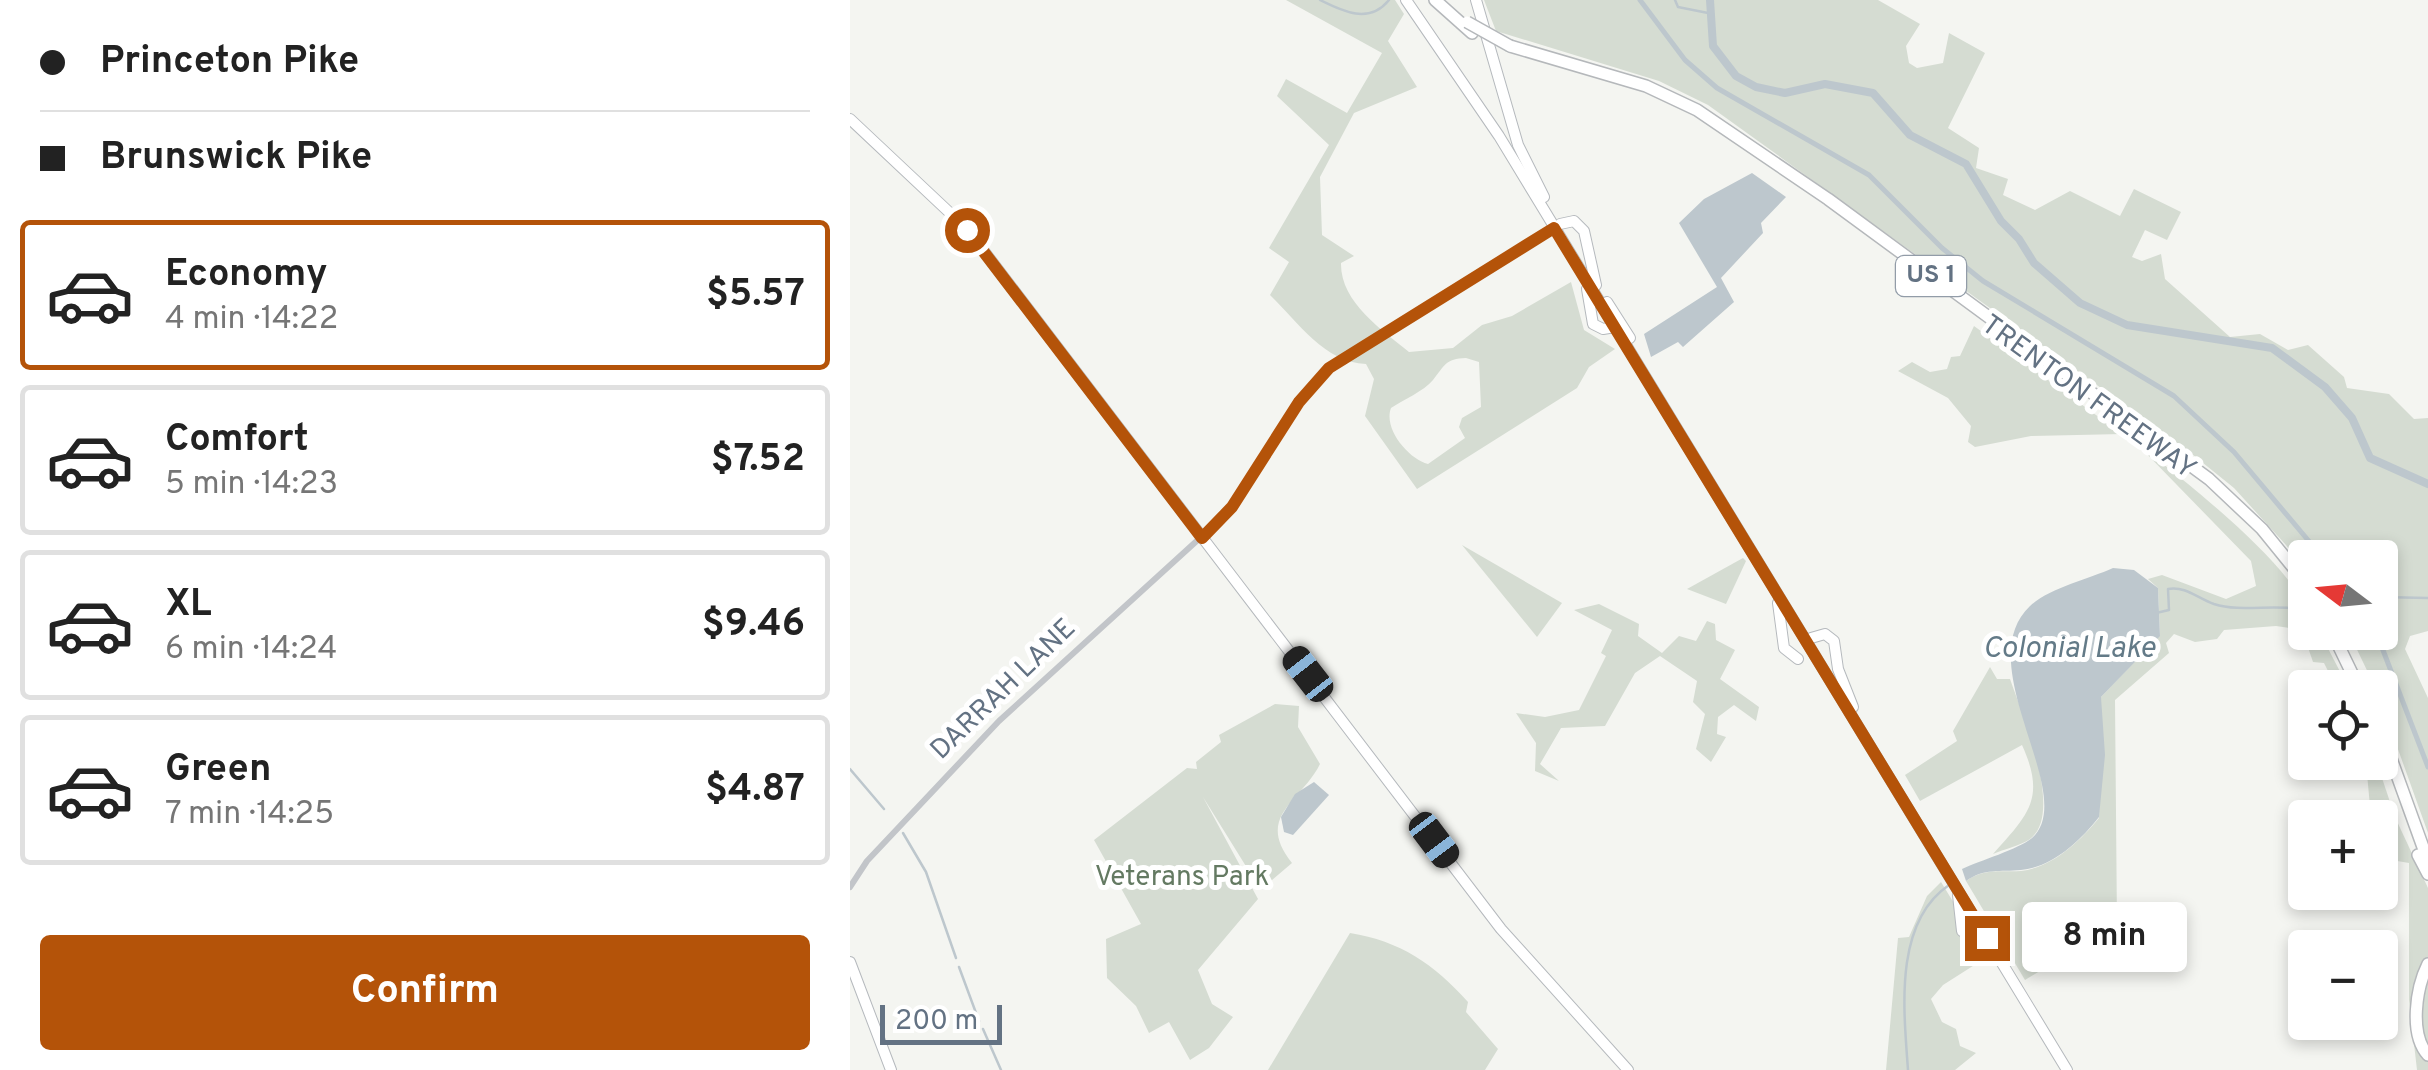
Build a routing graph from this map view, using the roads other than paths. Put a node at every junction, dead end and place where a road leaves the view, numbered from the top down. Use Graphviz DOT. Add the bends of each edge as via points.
graph roads {
  1 [pos="1406,0"];
  2 [pos="1434,0"];
  3 [pos="1444,0"];
  4 [pos="1476,0"];
  5 [pos="1470,28"];
  6 [pos="1512,50"];
  7 [pos="850,118"];
  8 [pos="1557,226"];
  9 [pos="1577,265"];
  10 [pos="1596,285"];
  11 [pos="1617,322"];
  12 [pos="1202,538"];
  13 [pos="2288,561"];
  14 [pos="2288,570"];
  15 [pos="1768,579"];
  16 [pos="1811,638"];
  17 [pos="1798,659"];
  18 [pos="1853,706"];
  19 [pos="2398,778"];
  20 [pos="2390,780"];
  21 [pos="2428,861"];
  22 [pos="1950,873"];
  23 [pos="2428,874"];
  24 [pos="850,886"];
  25 [pos="1957,886"];
  26 [pos="1984,934"];
  27 [pos="850,962"];
  28 [pos="2428,964"];
  29 [pos="2428,1056"];
  30 [pos="890,1070"];
  31 [pos="1628,1070"];
  32 [pos="2071,1070"];
  1 -- 8 [label="main road"];
  2 -- 5 [label="highway, TRENTON FREEWAY / US 1"];
  3 -- 5 [label="highway, TRENTON FREEWAY / US 1"];
  4 -- 8 [label="main road" via="1518,145"];
  5 -- 6 [label="highway, TRENTON FREEWAY / US 1, bridge"];
  6 -- 13 [label="highway, TRENTON FREEWAY / US 1" via="1658,90 1774,161 2209,479"];
  6 -- 14 [label="highway, TRENTON FREEWAY / US 1" via="1656,95 1756,156 2205,484"];
  7 -- 12 [label="main road" via="967,230"];
  8 -- 9 [label="main road"];
  8 -- 10 [label="main road"];
  8 -- 10 [label="main road" via="1574,221 1582,228"];
  8 -- 12 [label="street, DARRAH LANE" via="1329,368 1299,402 1232,507"];
  9 -- 11 [label="main road"];
  9 -- 11 [label="main road" via="1593,324 1603,329"];
  10 -- 11 [label="main road"];
  11 -- 15 [label="main road"];
  11 -- 16 [label="main road"];
  12 -- 24 [label="street, DARRAH LANE" via="990,730"];
  12 -- 31 [label="main road" via="1501,929"];
  15 -- 17 [label="main road" via="1784,648"];
  15 -- 22 [label="main road"];
  16 -- 18 [label="main road"];
  16 -- 18 [label="main road" via="1825,634 1834,641"];
  18 -- 22 [label="main road"];
  19 -- 21 [label="highway"];
  20 -- 23 [label="highway"];
  22 -- 25 [label="main road"];
  25 -- 26 [label="main road"];
  25 -- 26 [label="main road" via="1962,931 1971,938"];
  25 -- 32 [label="main road"];
  26 -- 32 [label="main road"];
  27 -- 30 [label="main road"];
  28 -- 29 [label="highway" via="2417,1006"];
}
